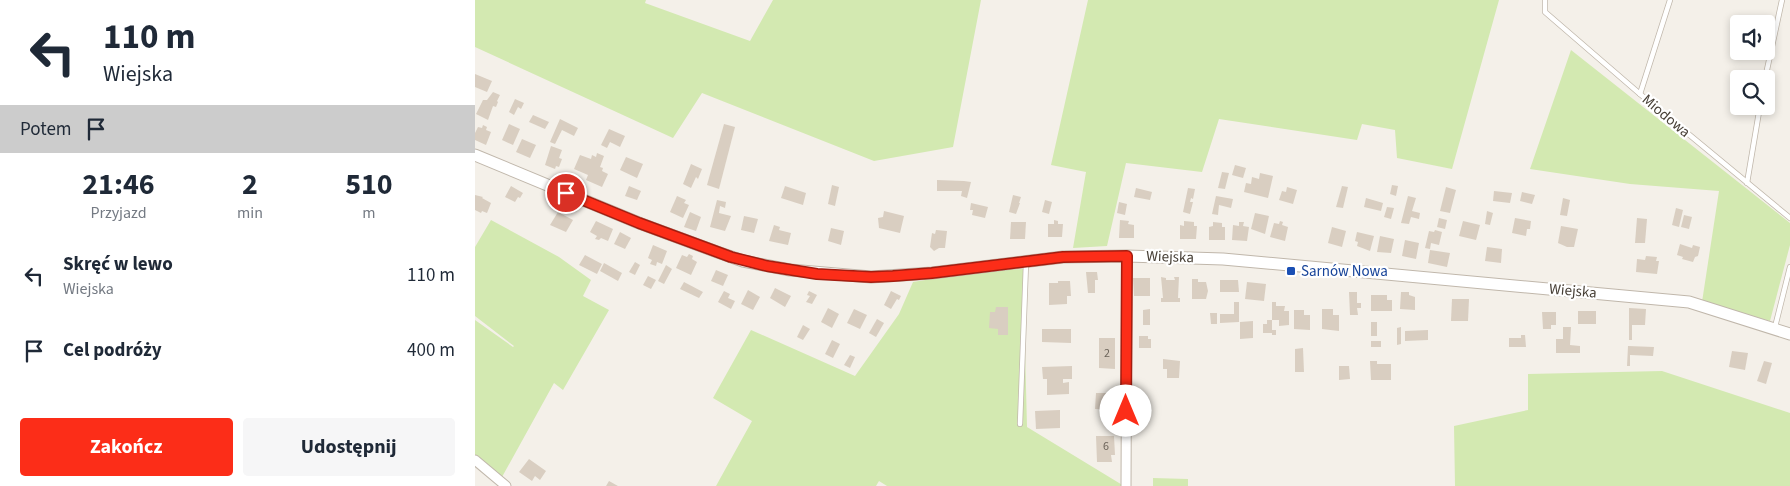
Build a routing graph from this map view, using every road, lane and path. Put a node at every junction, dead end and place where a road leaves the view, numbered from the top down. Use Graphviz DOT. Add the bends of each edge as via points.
graph roads {
  1 [pos="1545,0"];
  2 [pos="1670,0"];
  3 [pos="1782,0"];
  4 [pos="1767,70"];
  5 [pos="1640,94"];
  6 [pos="1758,115"];
  7 [pos="475,155"];
  8 [pos="1747,183"];
  9 [pos="1790,218"];
  10 [pos="1127,256"];
  11 [pos="1026,261"];
  12 [pos="1790,267"];
  13 [pos="1774,328"];
  14 [pos="1790,334"];
  15 [pos="1020,424"];
  16 [pos="475,460"];
  17 [pos="507,486"];
  18 [pos="1126,486"];
  1 -- 5 [label="lane, Miodowa" via="1545,12"];
  2 -- 5 [label="lane"];
  3 -- 4 [label="lane"];
  5 -- 8 [label="lane, Miodowa"];
  6 -- 8 [label="lane"];
  7 -- 11 [label="street, Wiejska" via="648,226 720,253 767,266 817,274 871,277"];
  8 -- 9 [label="lane, Miodowa"];
  10 -- 11 [label="street, Wiejska"];
  10 -- 13 [label="street, Wiejska" via="1223,259 1659,298 1706,306"];
  10 -- 18 [label="street"];
  11 -- 15 [label="lane"];
  12 -- 13 [label="lane"];
  13 -- 14 [label="street, Wiejska"];
  16 -- 17 [label="street"];
}
